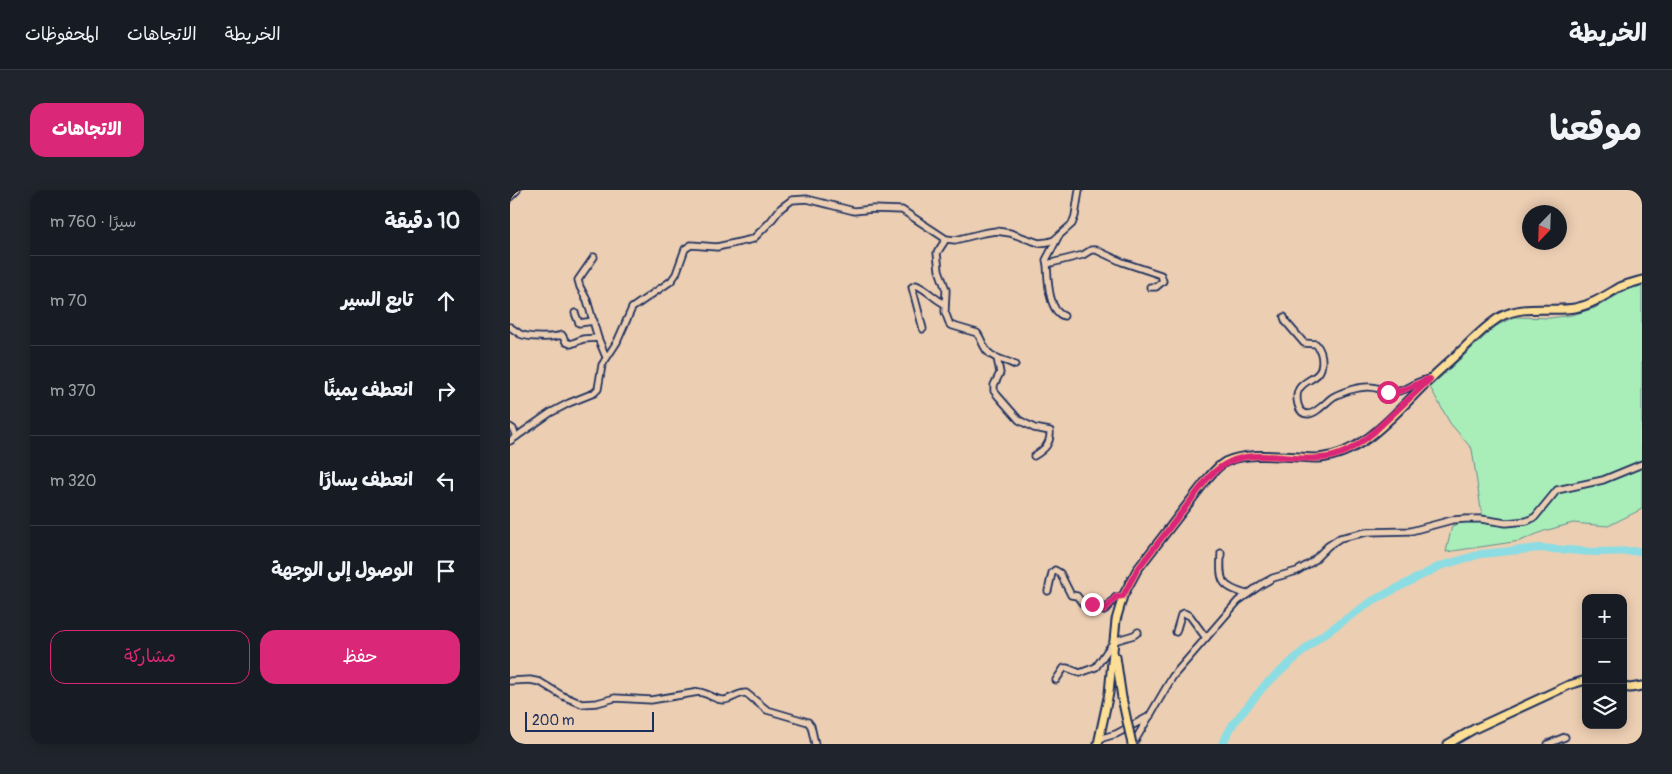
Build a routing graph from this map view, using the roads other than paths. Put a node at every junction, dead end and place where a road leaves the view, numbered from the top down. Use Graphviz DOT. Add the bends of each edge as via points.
graph roads {
  1 [pos="517,190"];
  2 [pos="1079,190"];
  3 [pos="510,197"];
  4 [pos="1059,235"];
  5 [pos="946,239"];
  6 [pos="594,257"];
  7 [pos="1047,264"];
  8 [pos="1642,280"];
  9 [pos="1150,287"];
  10 [pos="945,304"];
  11 [pos="575,314"];
  12 [pos="1064,316"];
  13 [pos="1284,317"];
  14 [pos="594,321"];
  15 [pos="510,327"];
  16 [pos="923,329"];
  17 [pos="598,338"];
  18 [pos="606,358"];
  19 [pos="997,358"];
  20 [pos="1015,365"];
  21 [pos="1430,379"];
  22 [pos="510,427"];
  23 [pos="516,437"];
  24 [pos="510,441"];
  25 [pos="1034,456"];
  26 [pos="1642,464"];
  27 [pos="1221,552"];
  28 [pos="1048,591"];
  29 [pos="1246,594"];
  30 [pos="1123,596"];
  31 [pos="1138,632"];
  32 [pos="1176,632"];
  33 [pos="1206,638"];
  34 [pos="1114,644"];
  35 [pos="1056,680"];
  36 [pos="510,681"];
  37 [pos="1582,681"];
  38 [pos="1642,686"];
  39 [pos="1627,687"];
  40 [pos="1150,716"];
  41 [pos="1565,737"];
  42 [pos="1099,741"];
  43 [pos="815,744"];
  44 [pos="1133,744"];
  45 [pos="1448,744"];
  46 [pos="1548,744"];
  1 -- 3 [label="street"];
  2 -- 4 [label="street" via="1072,224"];
  4 -- 5 [label="street" via="1039,243 996,231"];
  4 -- 7 [label="street"];
  5 -- 10 [label="street" via="937,253 946,290"];
  5 -- 18 [label="street" via="902,210 854,211 807,199 792,200 753,239 716,247 691,245 685,249 671,281 632,308"];
  6 -- 14 [label="street" via="578,280"];
  7 -- 9 [label="street" via="1096,250 1161,275 1163,281"];
  7 -- 12 [label="street" via="1049,291 1056,310"];
  8 -- 21 [label="main road" via="1577,308 1525,310 1503,316"];
  10 -- 16 [label="street" via="927,290 916,285 912,287"];
  10 -- 19 [label="street" via="950,325 976,333 990,354"];
  11 -- 14 [label="street" via="579,322"];
  13 -- 21 [label="street" via="1304,343 1319,347 1322,358 1319,373 1298,390 1302,412 1308,414 1352,389 1375,387 1388,392 1401,391"];
  14 -- 17 [label="street"];
  15 -- 17 [label="street" via="526,336 562,335 571,344"];
  17 -- 18 [label="street"];
  18 -- 23 [label="street" via="598,390 550,413"];
  19 -- 20 [label="street"];
  19 -- 25 [label="street" via="1000,373 994,391 1020,420 1034,428 1050,431 1048,444"];
  21 -- 30 [label="main road" via="1364,441 1339,454 1319,458 1248,457 1221,465 1137,570"];
  22 -- 23 [label="street"];
  23 -- 24 [label="street"];
  26 -- 29 [label="street" via="1603,480 1557,490 1535,516 1526,521 1459,520 1411,532 1368,532 1340,538 1297,571 1273,578"];
  27 -- 29 [label="street" via="1223,582 1228,588"];
  28 -- 30 [label="street" via="1054,570 1060,573 1071,595 1077,596 1083,604 1094,604 1104,611 1116,597"];
  29 -- 33 [label="street"];
  30 -- 34 [label="main road"];
  31 -- 34 [label="street"];
  32 -- 33 [label="street" via="1184,613 1190,616"];
  33 -- 40 [label="street" via="1173,676"];
  34 -- 35 [label="street" via="1096,667 1080,672 1064,668"];
  34 -- 42 [label="main road" via="1109,693"];
  34 -- 44 [label="main road, bridge"];
  36 -- 43 [label="street" via="540,682 582,704 616,698 651,700 699,692 725,700 746,693 767,710 808,722"];
  37 -- 45 [label="main road" via="1474,729"];
  38 -- 39 [label="main road"];
  40 -- 42 [label="street"];
  40 -- 44 [label="street"];
  41 -- 46 [label="street"];
}
